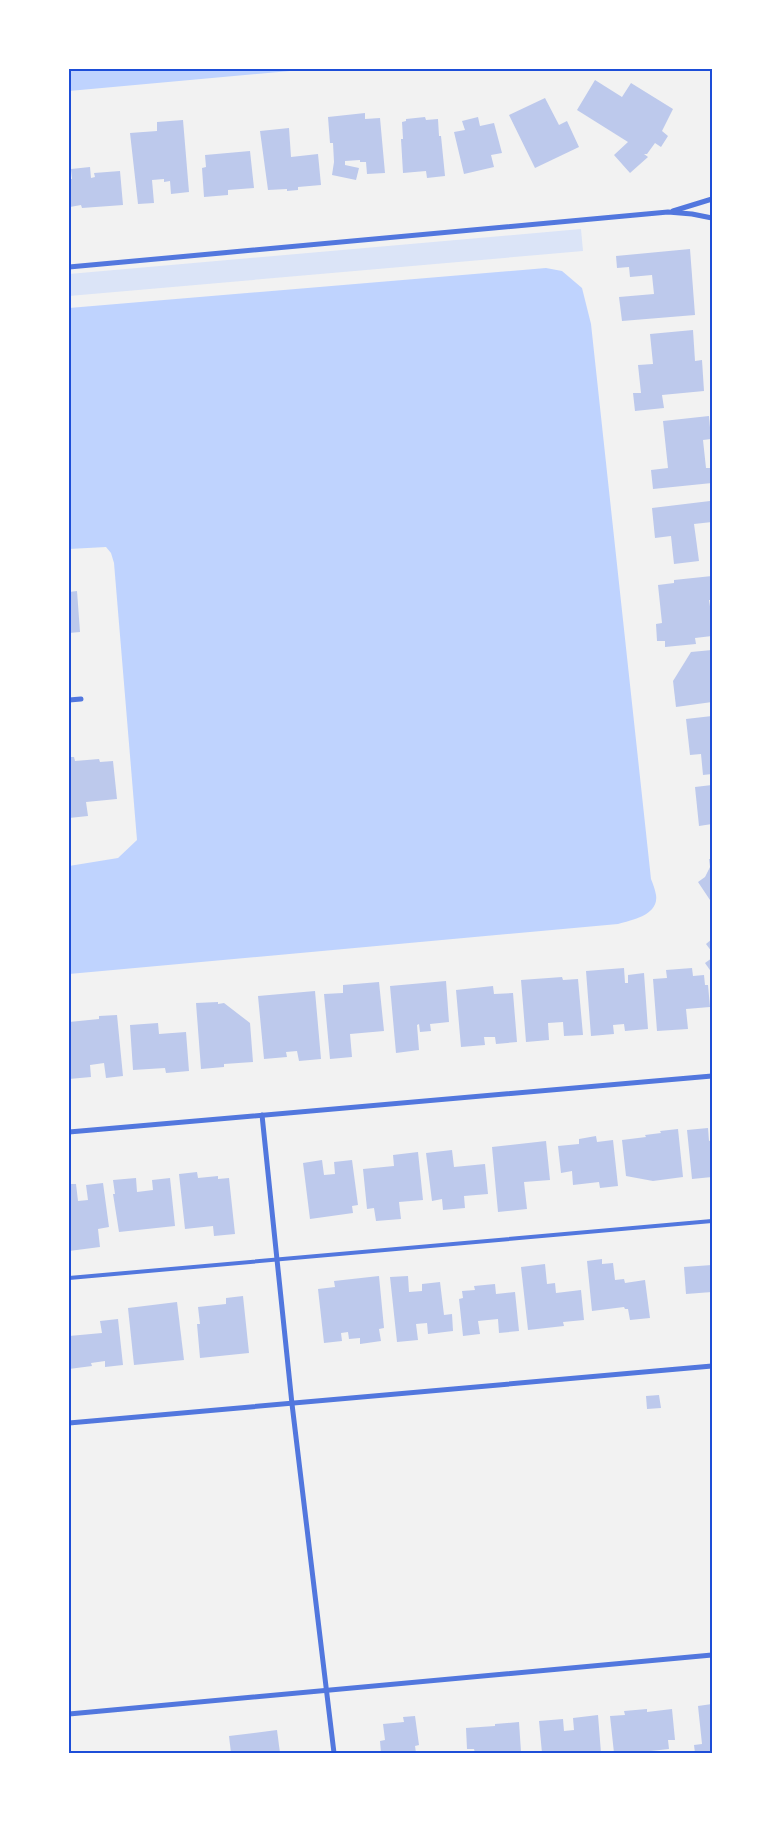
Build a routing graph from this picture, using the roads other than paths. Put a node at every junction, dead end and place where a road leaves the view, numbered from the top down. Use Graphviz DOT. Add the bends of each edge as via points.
graph roads {
  1 [pos="712,199"];
  2 [pos="668,212"];
  3 [pos="712,218"];
  4 [pos="69,267"];
  5 [pos="81,699"];
  6 [pos="69,700"];
  7 [pos="712,1076"];
  8 [pos="262,1115"];
  9 [pos="69,1132"];
  10 [pos="712,1221"];
  11 [pos="277,1259"];
  12 [pos="69,1278"];
  13 [pos="712,1366"];
  14 [pos="292,1404"];
  15 [pos="69,1423"];
  16 [pos="712,1655"];
  17 [pos="328,1691"];
  18 [pos="69,1714"];
  19 [pos="334,1753"];
  1 -- 2 [label="street"];
  2 -- 3 [label="street"];
  2 -- 4 [label="street"];
  5 -- 6 [label="street"];
  7 -- 8 [label="street"];
  8 -- 9 [label="street"];
  8 -- 11 [label="street"];
  10 -- 11 [label="lane"];
  11 -- 12 [label="lane"];
  11 -- 14 [label="street"];
  13 -- 14 [label="street"];
  14 -- 15 [label="street"];
  14 -- 17 [label="street"];
  16 -- 17 [label="street"];
  17 -- 18 [label="street"];
  17 -- 19 [label="street"];
}
